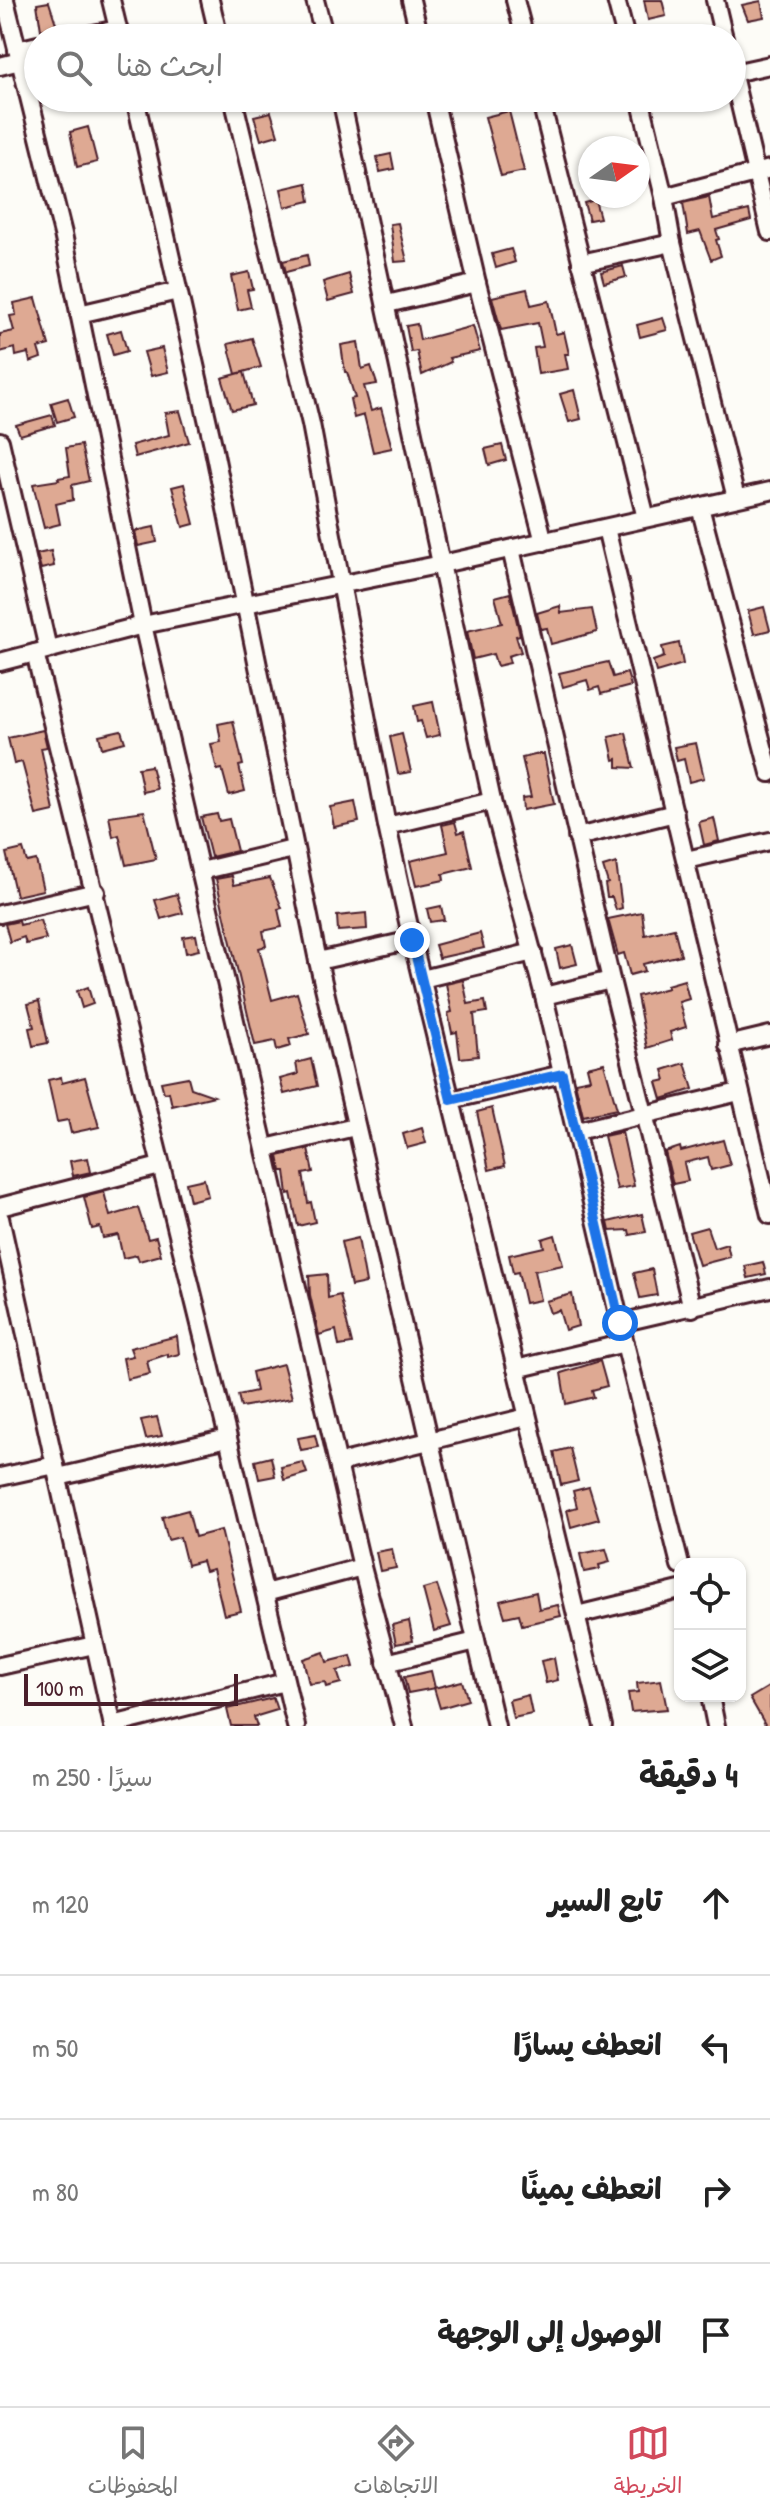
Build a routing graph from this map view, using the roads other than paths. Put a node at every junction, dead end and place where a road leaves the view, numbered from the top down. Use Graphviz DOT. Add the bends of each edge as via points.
graph roads {
  1 [pos="5,0"];
  2 [pos="111,0"];
  3 [pos="315,0"];
  4 [pos="411,0"];
  5 [pos="515,0"];
  6 [pos="616,0"];
  7 [pos="715,0"];
  8 [pos="214,1"];
  9 [pos="117,24"];
  10 [pos="217,24"];
  11 [pos="321,24"];
  12 [pos="417,24"];
  13 [pos="521,24"];
  14 [pos="622,24"];
  15 [pos="721,24"];
  16 [pos="24,53"];
  17 [pos="18,56"];
  18 [pos="770,65"];
  19 [pos="0,66"];
  20 [pos="746,69"];
  21 [pos="24,81"];
  22 [pos="31,112"];
  23 [pos="138,112"];
  24 [pos="236,112"];
  25 [pos="344,112"];
  26 [pos="437,112"];
  27 [pos="543,112"];
  28 [pos="643,112"];
  29 [pos="745,112"];
  30 [pos="763,171"];
  31 [pos="664,197"];
  32 [pos="770,232"];
  33 [pos="672,243"];
  34 [pos="581,263"];
  35 [pos="477,283"];
  36 [pos="178,291"];
  37 [pos="387,304"];
  38 [pos="79,314"];
  39 [pos="0,441"];
  40 [pos="770,491"];
  41 [pos="736,498"];
  42 [pos="700,507"];
  43 [pos="646,518"];
  44 [pos="606,528"];
  45 [pos="544,542"];
  46 [pos="511,549"];
  47 [pos="442,564"];
  48 [pos="341,584"];
  49 [pos="244,604"];
  50 [pos="143,625"];
  51 [pos="42,651"];
  52 [pos="0,662"];
  53 [pos="770,773"];
  54 [pos="492,801"];
  55 [pos="675,813"];
  56 [pos="387,826"];
  57 [pos="577,837"];
  58 [pos="770,841"];
  59 [pos="293,849"];
  60 [pos="686,860"];
  61 [pos="201,871"];
  62 [pos="96,892"];
  63 [pos="0,914"];
  64 [pos="412,940"];
  65 [pos="533,952"];
  66 [pos="318,961"];
  67 [pos="422,979"];
  68 [pos="611,980"];
  69 [pos="544,996"];
  70 [pos="770,1035"];
  71 [pos="728,1045"];
  72 [pos="562,1074"];
  73 [pos="739,1092"];
  74 [pos="451,1100"];
  75 [pos="645,1115"];
  76 [pos="355,1127"];
  77 [pos="577,1131"];
  78 [pos="266,1148"];
  79 [pos="160,1166"];
  80 [pos="0,1207"];
  81 [pos="770,1215"];
  82 [pos="0,1218"];
  83 [pos="5,1268"];
  84 [pos="770,1288"];
  85 [pos="692,1308"];
  86 [pos="620,1323"];
  87 [pos="625,1343"];
  88 [pos="516,1369"];
  89 [pos="527,1417"];
  90 [pos="228,1438"];
  91 [pos="430,1441"];
  92 [pos="339,1463"];
  93 [pos="56,1471"];
  94 [pos="0,1477"];
  95 [pos="678,1558"];
  96 [pos="362,1567"];
  97 [pos="674,1591"];
  98 [pos="265,1593"];
  99 [pos="577,1615"];
  100 [pos="476,1641"];
  101 [pos="94,1645"];
  102 [pos="386,1663"];
  103 [pos="0,1666"];
  104 [pos="285,1682"];
  105 [pos="711,1702"];
  106 [pos="113,1725"];
  107 [pos="296,1726"];
  108 [pos="404,1726"];
  109 [pos="496,1726"];
  110 [pos="603,1726"];
  111 [pos="716,1726"];
  1 -- 17 [label="street"];
  2 -- 9 [label="street"];
  3 -- 11 [label="street"];
  4 -- 12 [label="street"];
  5 -- 13 [label="street"];
  6 -- 14 [label="street"];
  7 -- 15 [label="street"];
  8 -- 10 [label="street"];
  16 -- 17 [label="street"];
  17 -- 19 [label="street"];
  17 -- 21 [label="street"];
  18 -- 20 [label="street"];
  22 -- 38 [label="street"];
  23 -- 36 [label="street"];
  24 -- 48 [label="street" via="311,424"];
  25 -- 37 [label="street"];
  26 -- 35 [label="street"];
  27 -- 34 [label="street"];
  28 -- 31 [label="street"];
  29 -- 30 [label="street"];
  30 -- 31 [label="street"];
  30 -- 32 [label="street"];
  31 -- 33 [label="street"];
  33 -- 34 [label="street"];
  33 -- 41 [label="street"];
  34 -- 43 [label="street"];
  35 -- 37 [label="street"];
  35 -- 45 [label="street"];
  36 -- 38 [label="street"];
  36 -- 49 [label="street"];
  37 -- 47 [label="street"];
  38 -- 50 [label="street"];
  39 -- 51 [label="street"];
  40 -- 41 [label="street"];
  41 -- 42 [label="street"];
  42 -- 43 [label="street"];
  42 -- 53 [label="street"];
  43 -- 44 [label="street"];
  44 -- 45 [label="street"];
  44 -- 55 [label="street"];
  45 -- 46 [label="street"];
  46 -- 47 [label="street"];
  46 -- 57 [label="street"];
  47 -- 48 [label="street"];
  47 -- 54 [label="street"];
  48 -- 49 [label="street"];
  48 -- 56 [label="street"];
  49 -- 50 [label="street"];
  49 -- 59 [label="street"];
  50 -- 51 [label="street"];
  50 -- 61 [label="street"];
  51 -- 52 [label="street"];
  51 -- 62 [label="street"];
  54 -- 56 [label="street"];
  54 -- 65 [label="street"];
  55 -- 57 [label="street"];
  55 -- 60 [label="street"];
  56 -- 64 [label="street"];
  57 -- 68 [label="street"];
  58 -- 60 [label="street"];
  59 -- 61 [label="street"];
  59 -- 66 [label="street"];
  60 -- 71 [label="street"];
  61 -- 78 [label="street"];
  62 -- 63 [label="street"];
  62 -- 79 [label="street"];
  64 -- 66 [label="street"];
  64 -- 67 [label="street"];
  65 -- 67 [label="street"];
  65 -- 69 [label="street"];
  66 -- 76 [label="street"];
  67 -- 74 [label="street"];
  68 -- 69 [label="street"];
  68 -- 75 [label="street"];
  69 -- 72 [label="street"];
  70 -- 71 [label="street"];
  71 -- 73 [label="street"];
  72 -- 74 [label="street"];
  72 -- 77 [label="street"];
  73 -- 75 [label="street"];
  73 -- 81 [label="street"];
  74 -- 88 [label="street"];
  75 -- 77 [label="street"];
  75 -- 85 [label="street"];
  76 -- 78 [label="street"];
  76 -- 91 [label="street"];
  77 -- 86 [label="street"];
  78 -- 92 [label="street"];
  79 -- 80 [label="street"];
  79 -- 90 [label="street"];
  82 -- 83 [label="street"];
  83 -- 93 [label="street"];
  84 -- 85 [label="street"];
  85 -- 86 [label="street"];
  86 -- 87 [label="street"];
  87 -- 88 [label="street"];
  87 -- 95 [label="street"];
  88 -- 89 [label="street"];
  89 -- 91 [label="street"];
  89 -- 99 [label="street"];
  90 -- 93 [label="street"];
  90 -- 98 [label="street"];
  91 -- 92 [label="street"];
  91 -- 100 [label="street"];
  92 -- 96 [label="street"];
  93 -- 94 [label="street"];
  93 -- 101 [label="street"];
  96 -- 98 [label="street"];
  96 -- 102 [label="street"];
  97 -- 99 [label="street"];
  98 -- 104 [label="street"];
  99 -- 110 [label="street"];
  100 -- 102 [label="street"];
  100 -- 109 [label="street"];
  101 -- 103 [label="street"];
  101 -- 106 [label="street"];
  102 -- 108 [label="street"];
  104 -- 106 [label="street"];
  104 -- 107 [label="street"];
  105 -- 111 [label="street"];
}
